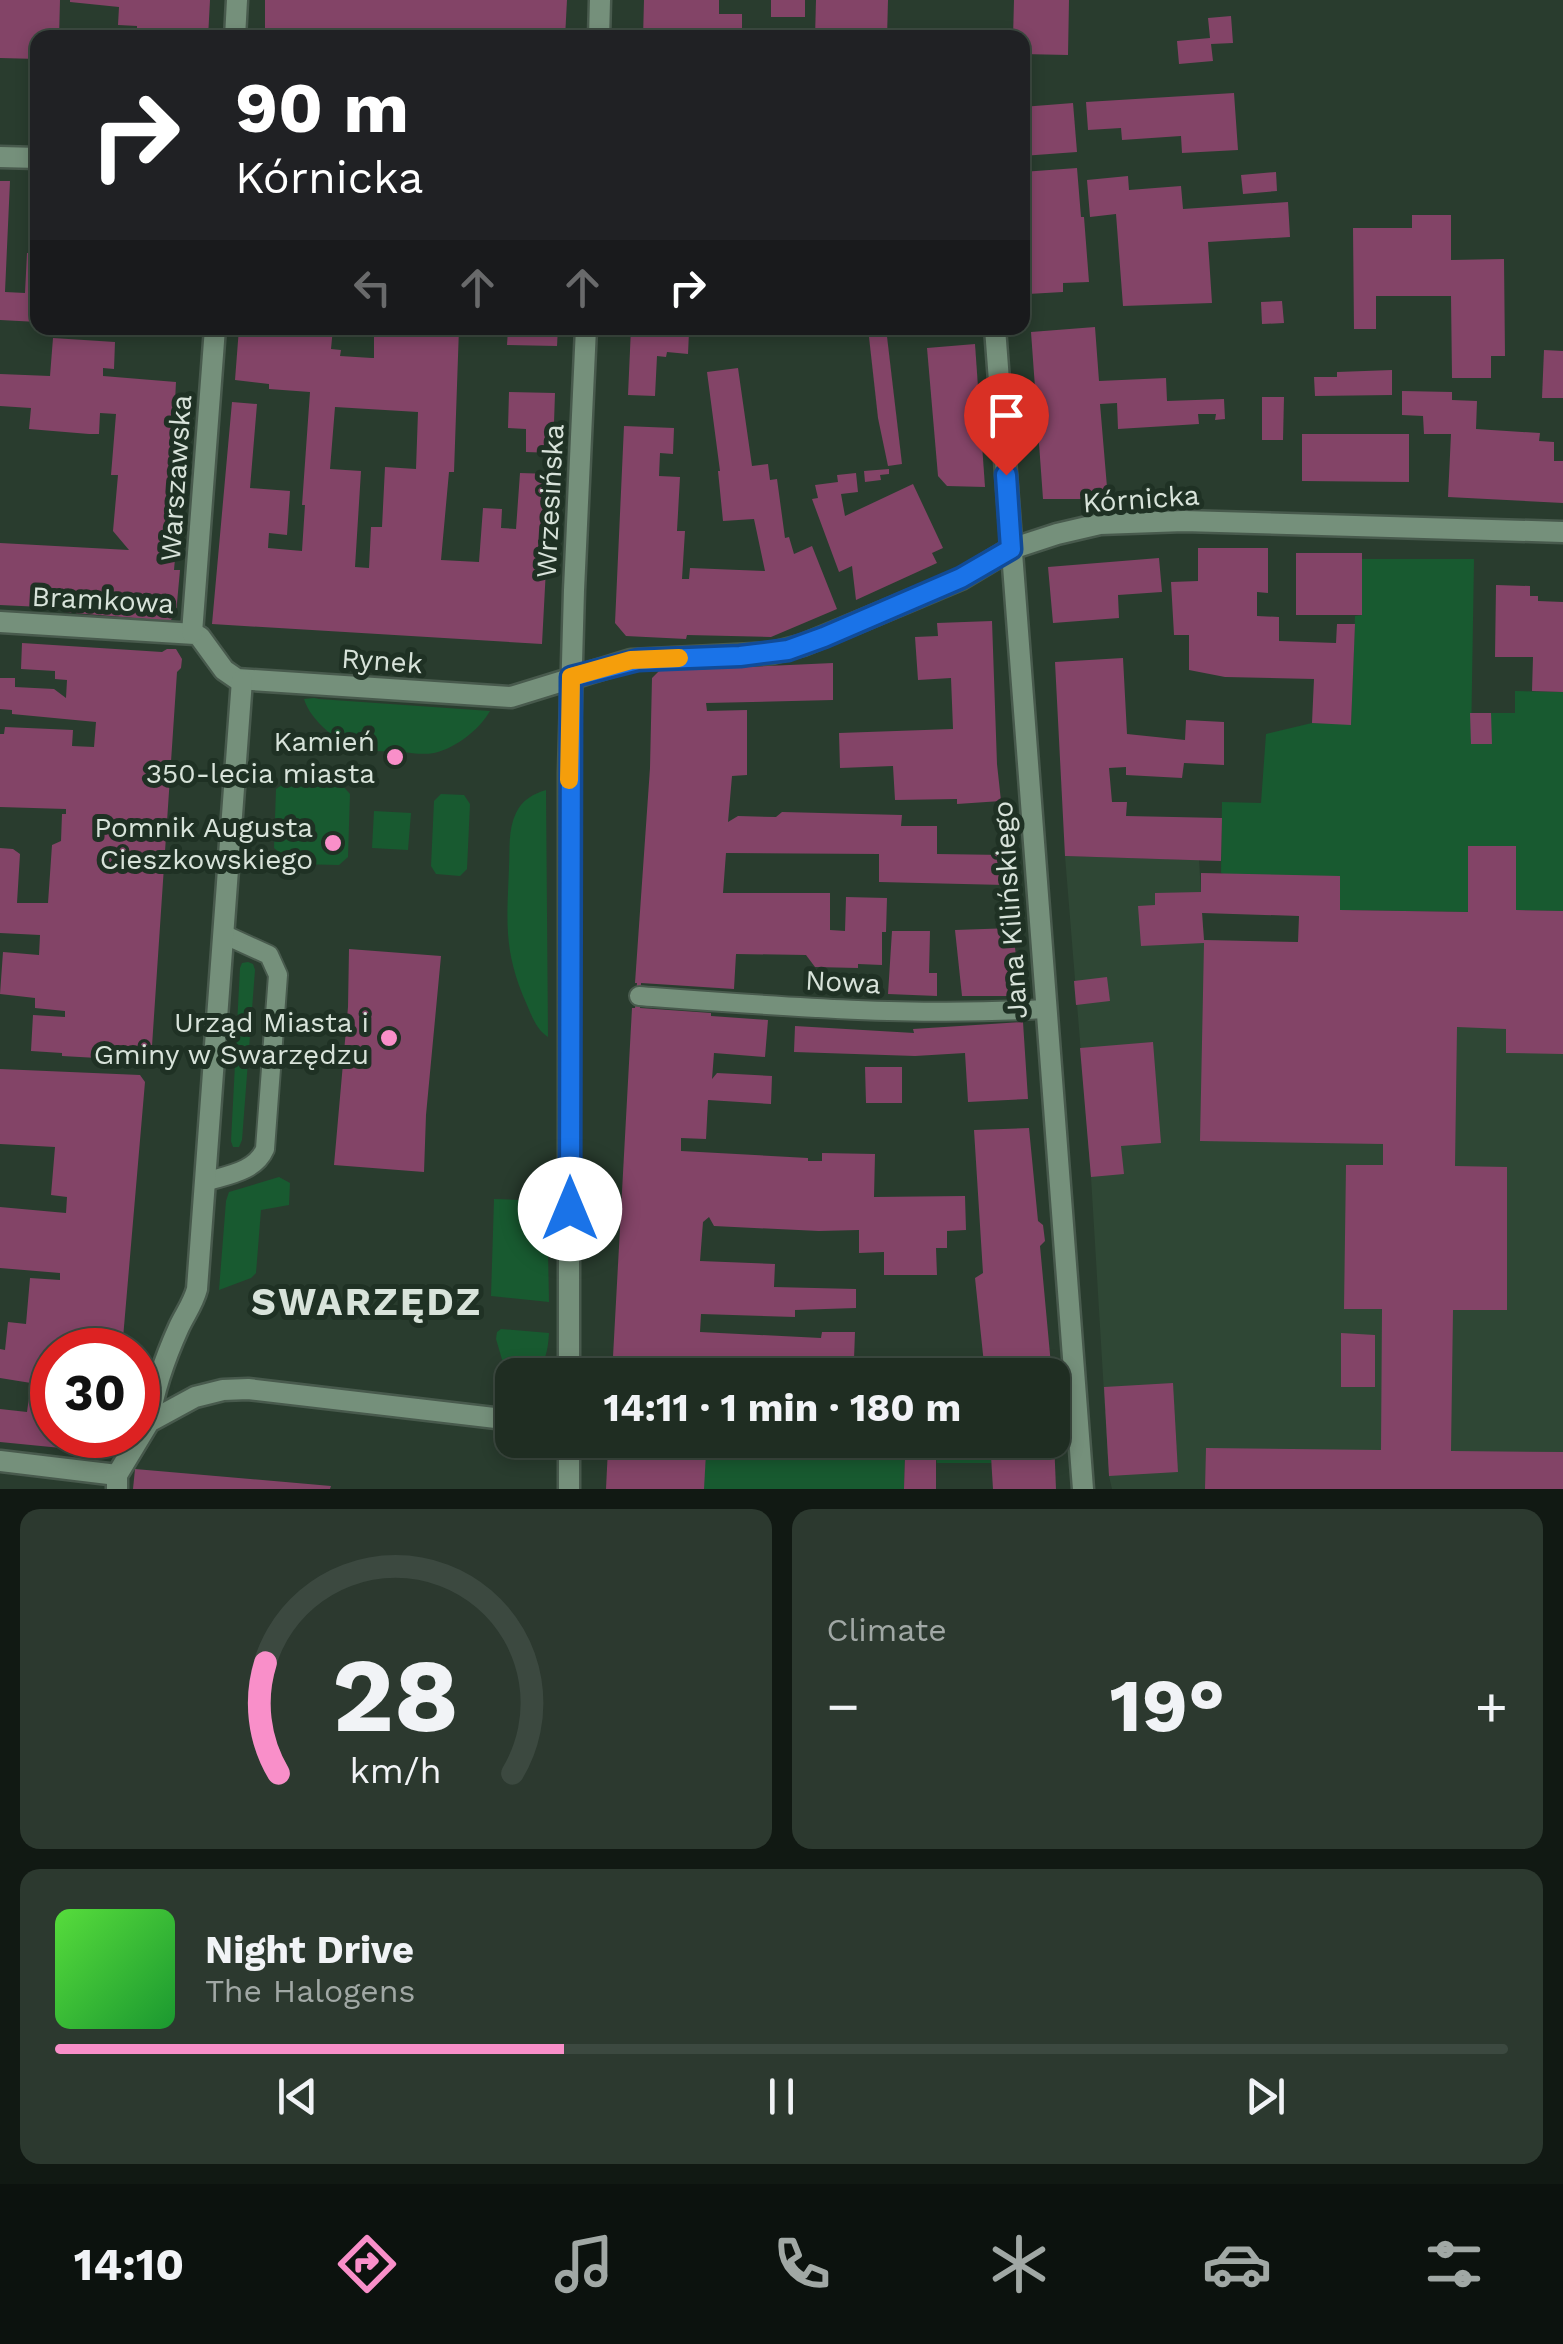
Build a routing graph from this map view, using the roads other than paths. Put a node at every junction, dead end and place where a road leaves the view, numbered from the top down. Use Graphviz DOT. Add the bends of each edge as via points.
graph roads {
  1 [pos="237,0"];
  2 [pos="600,0"];
  3 [pos="236,30"];
  4 [pos="599,30"];
  5 [pos="0,156"];
  6 [pos="30,158"];
  7 [pos="214,335"];
  8 [pos="586,335"];
  9 [pos="996,335"];
  10 [pos="1563,532"];
  11 [pos="1011,549"];
  12 [pos="0,622"];
  13 [pos="192,633"];
  14 [pos="571,677"];
  15 [pos="242,680"];
  16 [pos="222,934"];
  17 [pos="639,996"];
  18 [pos="1045,1010"];
  19 [pos="205,1182"];
  20 [pos="570,1358"];
  21 [pos="160,1372"];
  22 [pos="160,1415"];
  23 [pos="495,1418"];
  24 [pos="129,1458"];
  25 [pos="569,1458"];
  26 [pos="0,1461"];
  27 [pos="117,1482"];
  28 [pos="569,1489"];
  29 [pos="1084,1489"];
  1 -- 3 [label="street"];
  2 -- 4 [label="street"];
  5 -- 6 [label="street"];
  7 -- 13 [label="street, Warszawska"];
  8 -- 14 [label="street, Wrzesińska"];
  9 -- 11 [label="street, Jana Kilińskiego"];
  10 -- 11 [label="street, Kórnicka" via="1142,521 1085,528"];
  11 -- 14 [label="street, Kórnicka" via="961,578 788,650 638,660"];
  11 -- 18 [label="street, Jana Kilińskiego"];
  12 -- 13 [label="street, Bramkowa"];
  13 -- 15 [label="street, Bramkowa" via="226,673"];
  14 -- 15 [label="street, Rynek" via="511,697"];
  14 -- 20 [label="street"];
  15 -- 16 [label="street"];
  16 -- 19 [label="street"];
  16 -- 19 [label="lane" via="262,950 278,975 265,1149 253,1165"];
  17 -- 18 [label="lane, Nowa" via="846,1010"];
  18 -- 29 [label="street, Jana Kilińskiego"];
  19 -- 21 [label="street" via="197,1290"];
  22 -- 23 [label="street" via="187,1400 235,1388"];
  24 -- 27 [label="street"];
  25 -- 28 [label="street"];
  26 -- 27 [label="street"];
}
